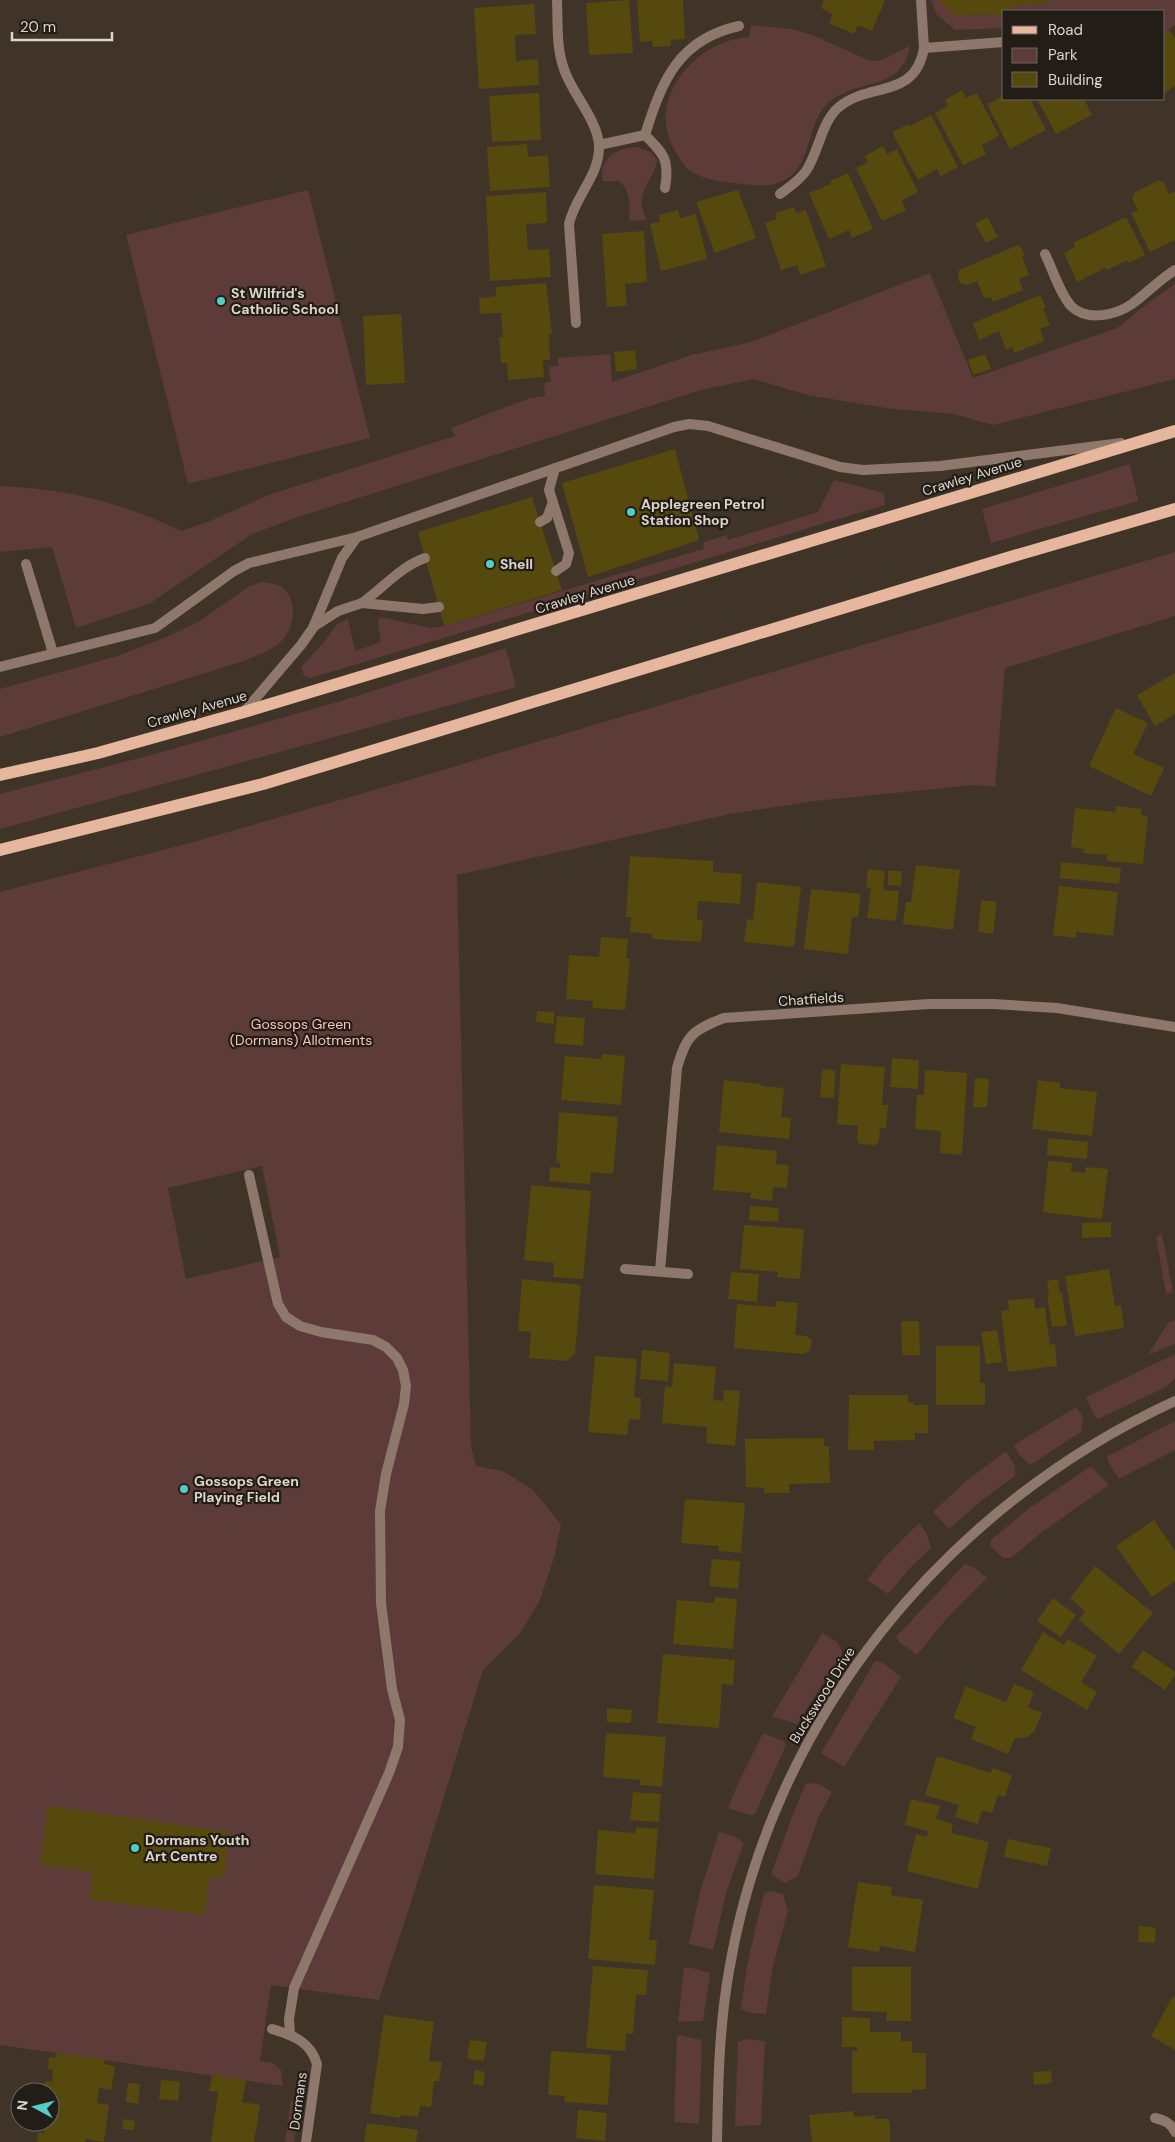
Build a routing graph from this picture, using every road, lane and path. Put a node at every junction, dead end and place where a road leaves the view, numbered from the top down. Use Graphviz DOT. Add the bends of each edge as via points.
graph roads {
  1 [pos="557,0"];
  2 [pos="921,0"];
  3 [pos="739,26"];
  4 [pos="1002,42"];
  5 [pos="924,48"];
  6 [pos="645,134"];
  7 [pos="599,145"];
  8 [pos="665,188"];
  9 [pos="780,194"];
  10 [pos="1045,254"];
  11 [pos="1175,270"];
  12 [pos="576,323"];
  13 [pos="1175,431"];
  14 [pos="1141,440"];
  15 [pos="555,468"];
  16 [pos="553,502"];
  17 [pos="1175,509"];
  18 [pos="540,522"];
  19 [pos="357,537"];
  20 [pos="425,558"];
  21 [pos="26,564"];
  22 [pos="556,570"];
  23 [pos="362,603"];
  24 [pos="439,607"];
  25 [pos="313,628"];
  26 [pos="53,653"];
  27 [pos="0,667"];
  28 [pos="244,712"];
  29 [pos="0,775"];
  30 [pos="0,850"];
  31 [pos="1175,1027"];
  32 [pos="249,1176"];
  33 [pos="625,1269"];
  34 [pos="660,1271"];
  35 [pos="688,1274"];
  36 [pos="1175,1400"];
  37 [pos="272,2029"];
  38 [pos="290,2035"];
  39 [pos="1155,2118"];
  40 [pos="1175,2132"];
  41 [pos="306,2142"];
  42 [pos="717,2142"];
  1 -- 7 [label="street" via="563,68 594,126"];
  2 -- 5 [label="street"];
  3 -- 6 [label="street" via="706,38 690,48 675,64 661,88"];
  4 -- 5 [label="street"];
  5 -- 9 [label="street" via="917,70 909,78 839,107 831,116 805,172"];
  6 -- 7 [label="street"];
  6 -- 8 [label="street" via="666,159"];
  7 -- 12 [label="street" via="597,162 572,210 569,224"];
  10 -- 11 [label="street" via="1066,298 1073,307 1092,315 1117,312 1132,304"];
  13 -- 14 [label="main road, Crawley Avenue"];
  14 -- 15 [label="street" via="940,466 863,470 824,462 708,426 689,424"];
  14 -- 28 [label="main road, Crawley Avenue"];
  15 -- 16 [label="street" via="549,490"];
  15 -- 19 [label="street"];
  16 -- 18 [label="street" via="547,518"];
  16 -- 22 [label="street" via="569,553 566,564"];
  17 -- 30 [label="main road" via="263,784"];
  19 -- 25 [label="street" via="333,576"];
  19 -- 26 [label="street" via="249,563 155,628"];
  20 -- 23 [label="street" via="398,572"];
  21 -- 26 [label="street"];
  23 -- 24 [label="street" via="423,609"];
  23 -- 25 [label="street" via="338,611"];
  25 -- 28 [label="street"];
  26 -- 27 [label="street"];
  28 -- 29 [label="main road, Crawley Avenue" via="98,753"];
  31 -- 34 [label="street, Chatfields" via="1057,1008 930,1004 724,1018 699,1028 683,1046 677,1068"];
  32 -- 38 [label="street" via="278,1304 286,1317 300,1326 373,1340 386,1347 397,1358 406,1386 380,1510 381,1603 392,1689 400,1720 398,1747 390,1773 294,1988"];
  33 -- 34 [label="street"];
  34 -- 35 [label="street"];
  36 -- 42 [label="street, Buckswood Drive" via="1100,1440 1038,1481 984,1523 888,1620 840,1687 805,1745 776,1808 741,1916 729,1969 722,2024"];
  37 -- 38 [label="street, Dormans"];
  38 -- 41 [label="street, Dormans" via="313,2052 317,2064"];
  39 -- 40 [label="street" via="1172,2126"];
}
